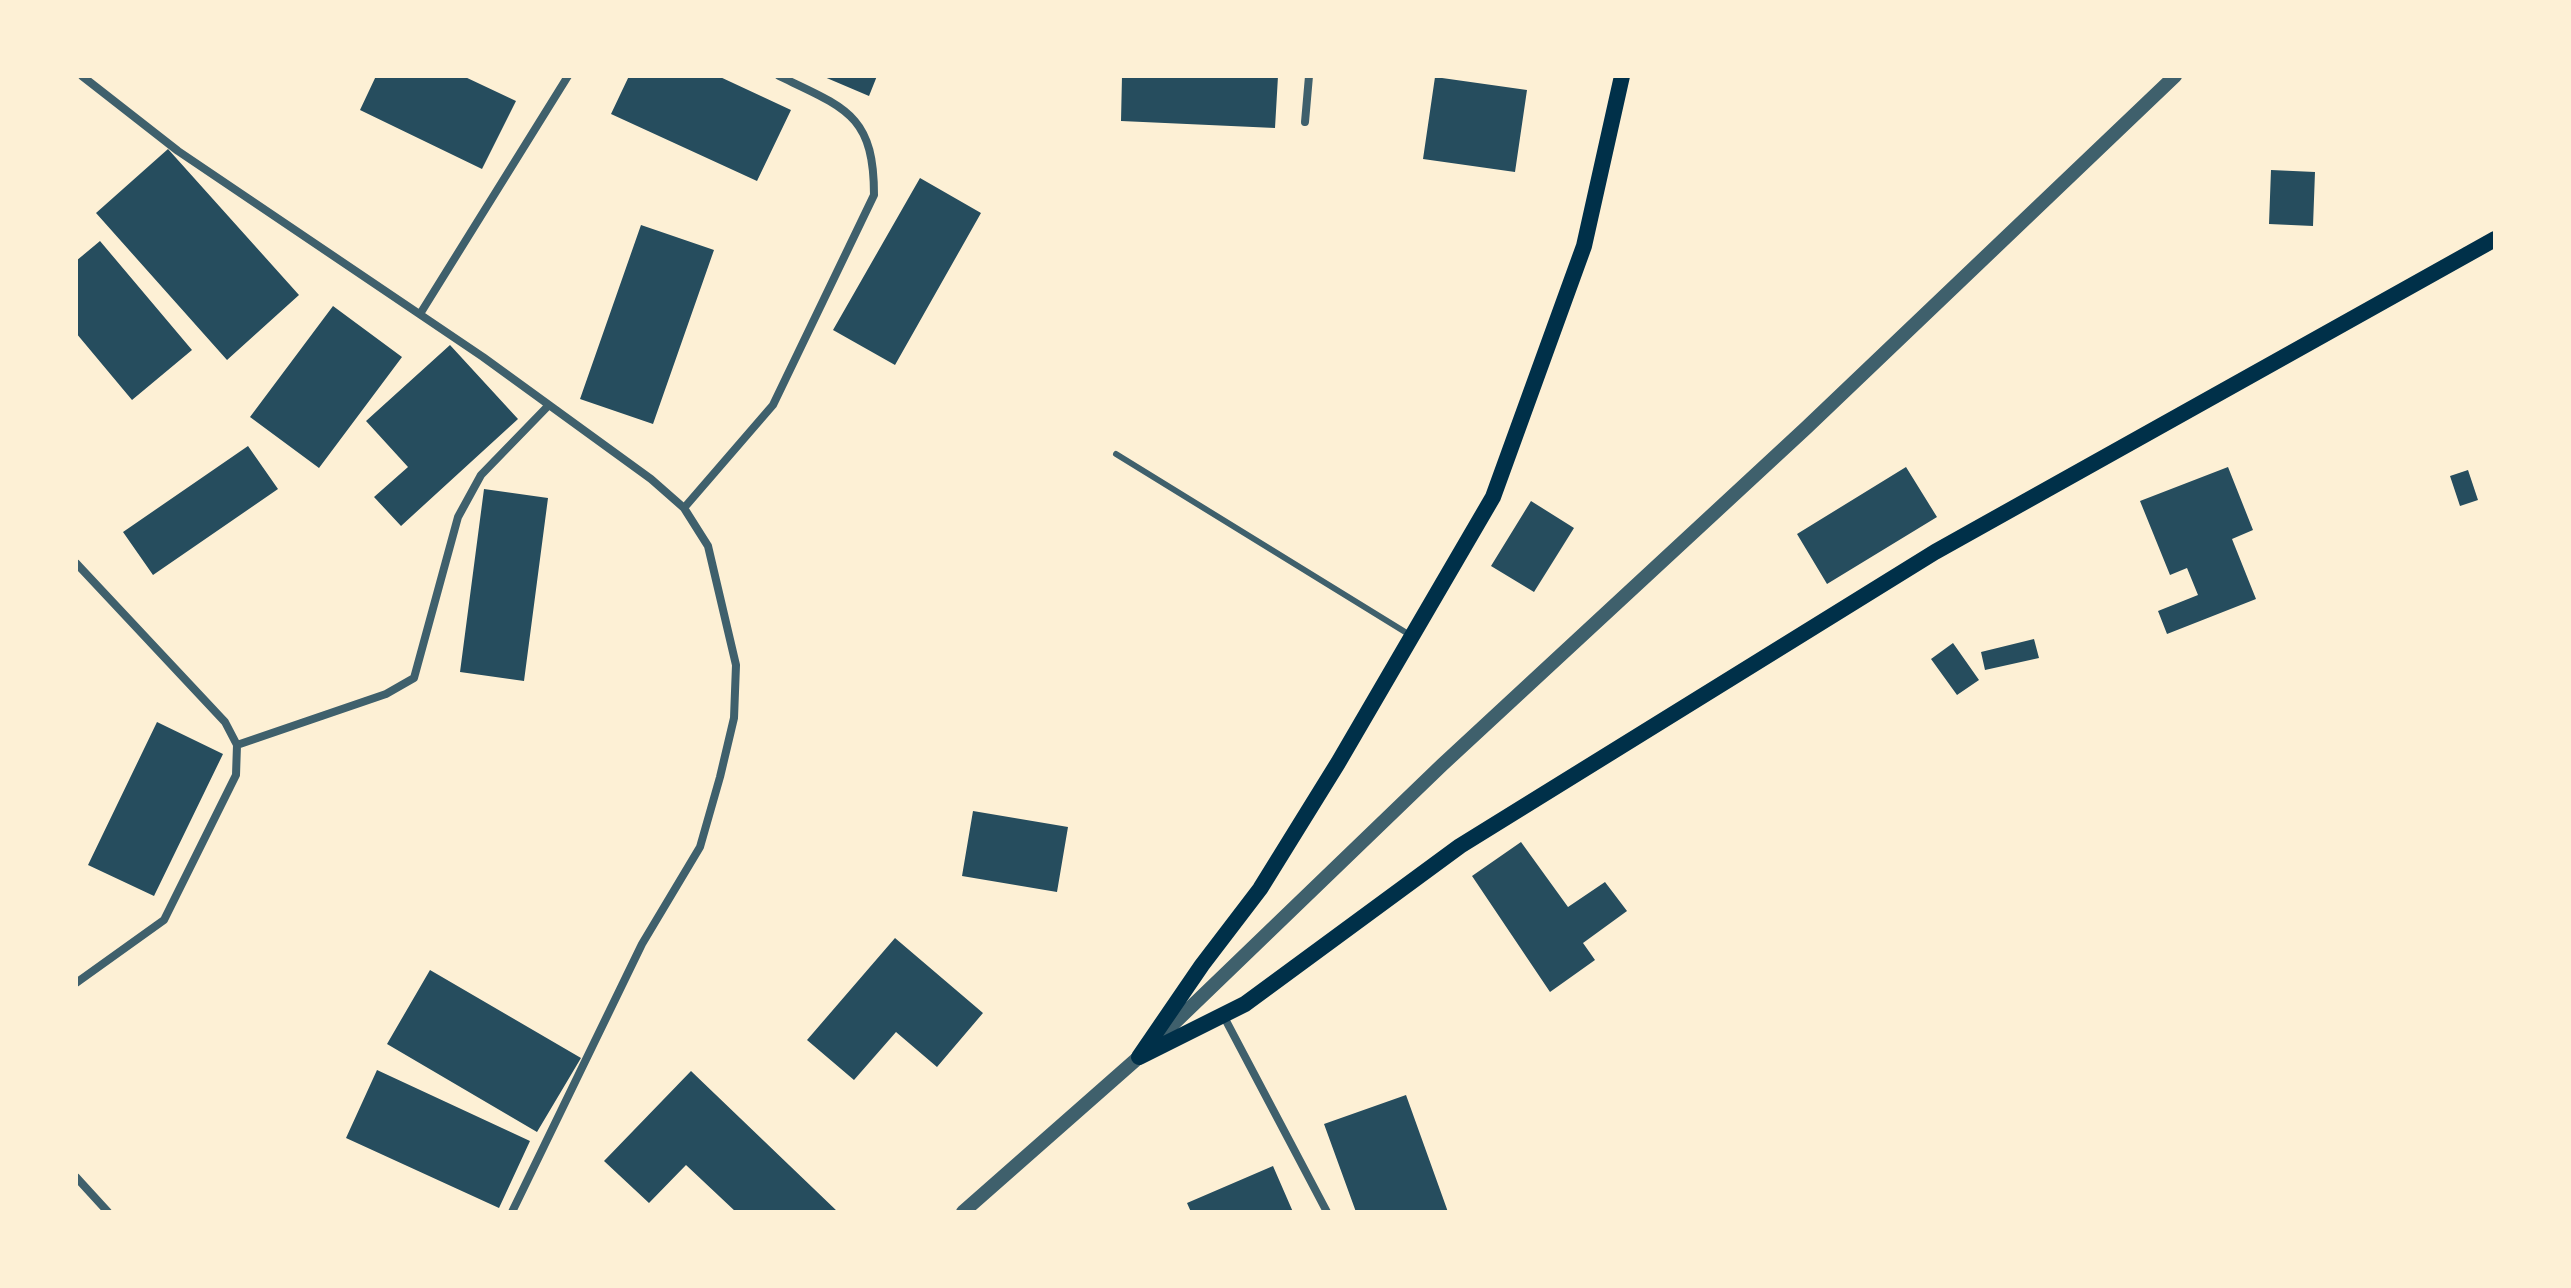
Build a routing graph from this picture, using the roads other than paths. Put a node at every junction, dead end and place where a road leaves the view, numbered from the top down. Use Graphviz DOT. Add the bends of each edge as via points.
graph roads {
  1 [pos="82,76"];
  2 [pos="568,76"];
  3 [pos="779,76"];
  4 [pos="1309,76"];
  5 [pos="1622,76"];
  6 [pos="2175,76"];
  7 [pos="1305,122"];
  8 [pos="2495,239"];
  9 [pos="420,314"];
  10 [pos="548,406"];
  11 [pos="1116,454"];
  12 [pos="684,508"];
  13 [pos="76,563"];
  14 [pos="1410,635"];
  15 [pos="237,745"];
  16 [pos="76,983"];
  17 [pos="1223,1015"];
  18 [pos="1139,1057"];
  19 [pos="76,1177"];
  20 [pos="108,1212"];
  21 [pos="512,1212"];
  22 [pos="963,1212"];
  23 [pos="1327,1212"];
  1 -- 9 [label="street" via="178,151"];
  2 -- 9 [label="street"];
  3 -- 12 [label="street" via="829,100 866,131 874,158 874,195 773,405"];
  4 -- 7 [label="street"];
  5 -- 14 [label="main road" via="1584,246 1493,497"];
  6 -- 18 [label="street"];
  8 -- 17 [label="main road" via="1935,552 1716,684 1460,846"];
  9 -- 10 [label="street"];
  10 -- 12 [label="street"];
  10 -- 15 [label="street" via="481,475 458,517 414,678 386,694"];
  11 -- 14 [label="lane"];
  12 -- 21 [label="street" via="708,546 736,665 734,718 720,777 700,847 642,944"];
  13 -- 15 [label="street" via="225,722"];
  14 -- 18 [label="main road" via="1260,889"];
  15 -- 16 [label="street" via="236,775 164,920"];
  17 -- 18 [label="main road"];
  17 -- 23 [label="street"];
  18 -- 22 [label="street"];
  19 -- 20 [label="street"];
}
